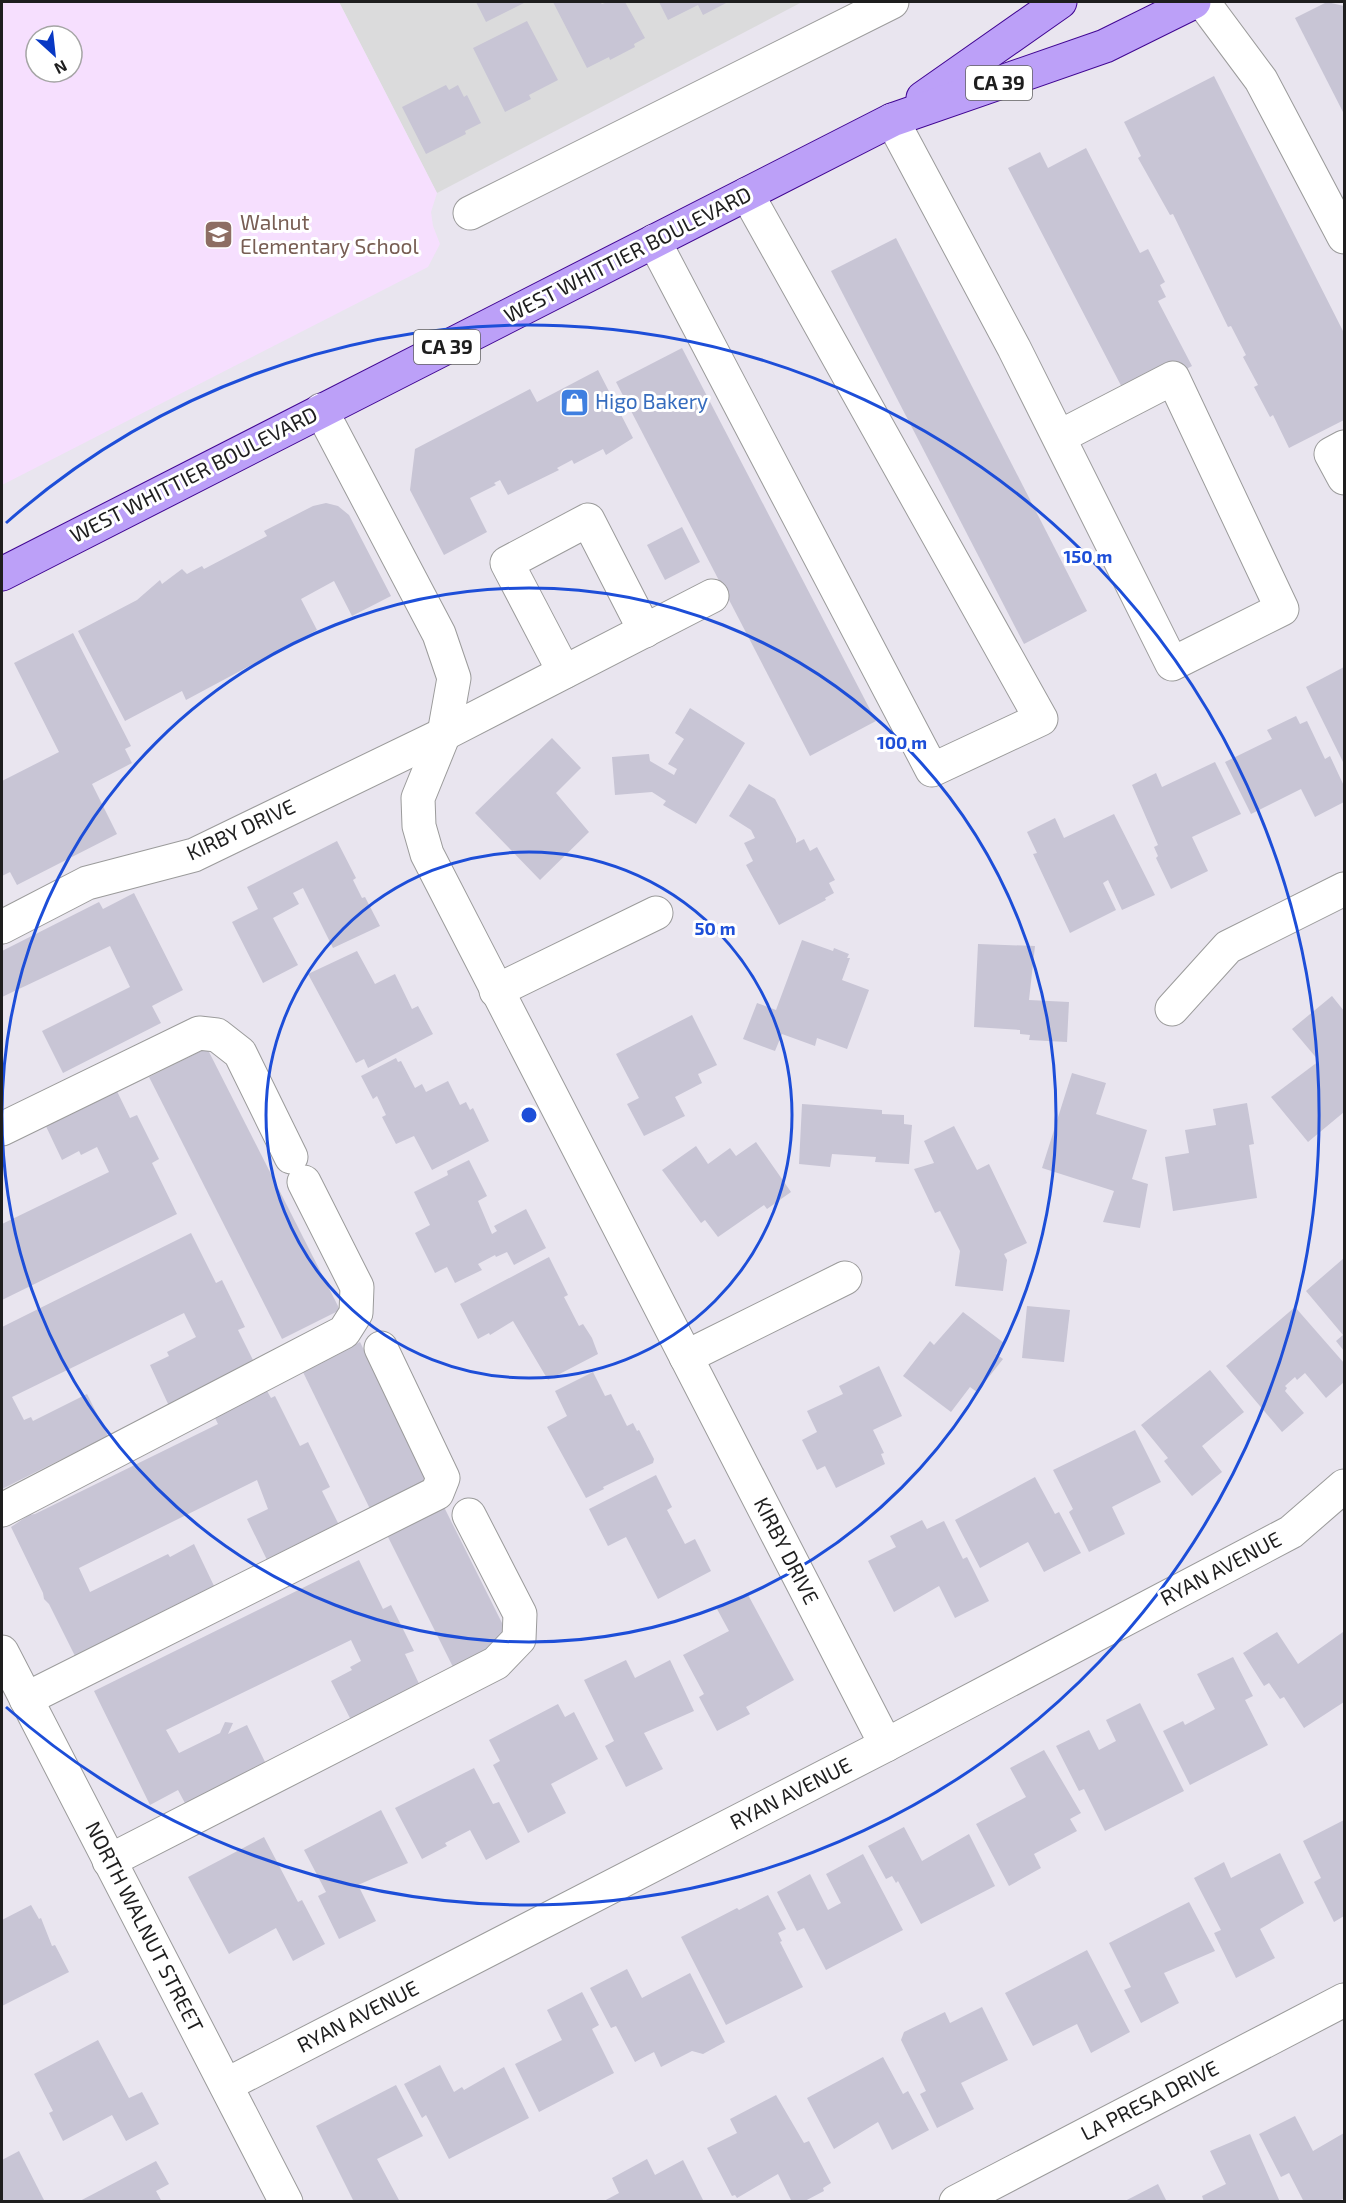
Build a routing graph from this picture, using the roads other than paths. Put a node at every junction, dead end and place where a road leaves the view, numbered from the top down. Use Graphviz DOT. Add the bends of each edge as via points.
graph roads {
  1 [pos="892,2"];
  2 [pos="1060,2"];
  3 [pos="1194,2"];
  4 [pos="1203,2"];
  5 [pos="892,120"];
  6 [pos="747,194"];
  7 [pos="470,213"];
  8 [pos="1344,237"];
  9 [pos="654,241"];
  10 [pos="321,410"];
  11 [pos="1059,437"];
  12 [pos="1344,447"];
  13 [pos="1344,478"];
  14 [pos="2,574"];
  15 [pos="712,596"];
  16 [pos="645,631"];
  17 [pos="564,672"];
  18 [pos="444,734"];
  19 [pos="1344,889"];
  20 [pos="656,913"];
  21 [pos="2,927"];
  22 [pos="496,991"];
  23 [pos="1172,1009"];
  24 [pos="2,1129"];
  25 [pos="845,1278"];
  26 [pos="381,1347"];
  27 [pos="686,1357"];
  28 [pos="1344,1486"];
  29 [pos="2,1510"];
  30 [pos="469,1515"];
  31 [pos="2,1652"];
  32 [pos="26,1700"];
  33 [pos="886,1745"];
  34 [pos="109,1861"];
  35 [pos="1344,2000"];
  36 [pos="226,2085"];
  37 [pos="286,2202"];
  38 [pos="956,2202"];
  1 -- 7 [label="street"];
  2 -- 5 [label="main road, CA 39"];
  3 -- 5 [label="main road, WEST WHITTIER BOULEVARD / CA 39" via="1105,46"];
  4 -- 8 [label="street" via="1261,80"];
  5 -- 6 [label="main road, WEST WHITTIER BOULEVARD / CA 39"];
  5 -- 11 [label="street"];
  6 -- 9 [label="main road, WEST WHITTIER BOULEVARD / CA 39"];
  6 -- 9 [label="street" via="1041,719 932,770"];
  9 -- 10 [label="main road, WEST WHITTIER BOULEVARD / CA 39"];
  10 -- 14 [label="main road, WEST WHITTIER BOULEVARD / CA 39"];
  10 -- 18 [label="street, KIRBY DRIVE" via="439,634 454,678"];
  11 -- 11 [label="street" via="1172,664 1282,609 1173,378"];
  12 -- 13 [label="street" via="1331,454"];
  15 -- 16 [label="street, KIRBY DRIVE"];
  16 -- 17 [label="street, KIRBY DRIVE"];
  16 -- 17 [label="street" via="588,520 507,563"];
  17 -- 18 [label="street, KIRBY DRIVE"];
  18 -- 21 [label="street, KIRBY DRIVE" via="194,855 87,883"];
  18 -- 22 [label="street, KIRBY DRIVE" via="418,798 419,826 427,854"];
  19 -- 23 [label="street" via="1228,947"];
  20 -- 22 [label="street"];
  22 -- 27 [label="street, KIRBY DRIVE"];
  24 -- 29 [label="street" via="199,1033 218,1035 240,1053 357,1287 356,1313 344,1332"];
  25 -- 27 [label="street"];
  26 -- 32 [label="street" via="443,1478 437,1493"];
  27 -- 33 [label="street, KIRBY DRIVE"];
  28 -- 33 [label="street, RYAN AVENUE" via="1291,1532"];
  30 -- 34 [label="street" via="520,1614 519,1639 496,1663"];
  31 -- 32 [label="street, NORTH WALNUT STREET"];
  32 -- 34 [label="street, NORTH WALNUT STREET"];
  33 -- 36 [label="street, RYAN AVENUE"];
  34 -- 36 [label="street, NORTH WALNUT STREET"];
  35 -- 38 [label="street, LA PRESA DRIVE"];
  36 -- 37 [label="street, NORTH WALNUT STREET"];
}
